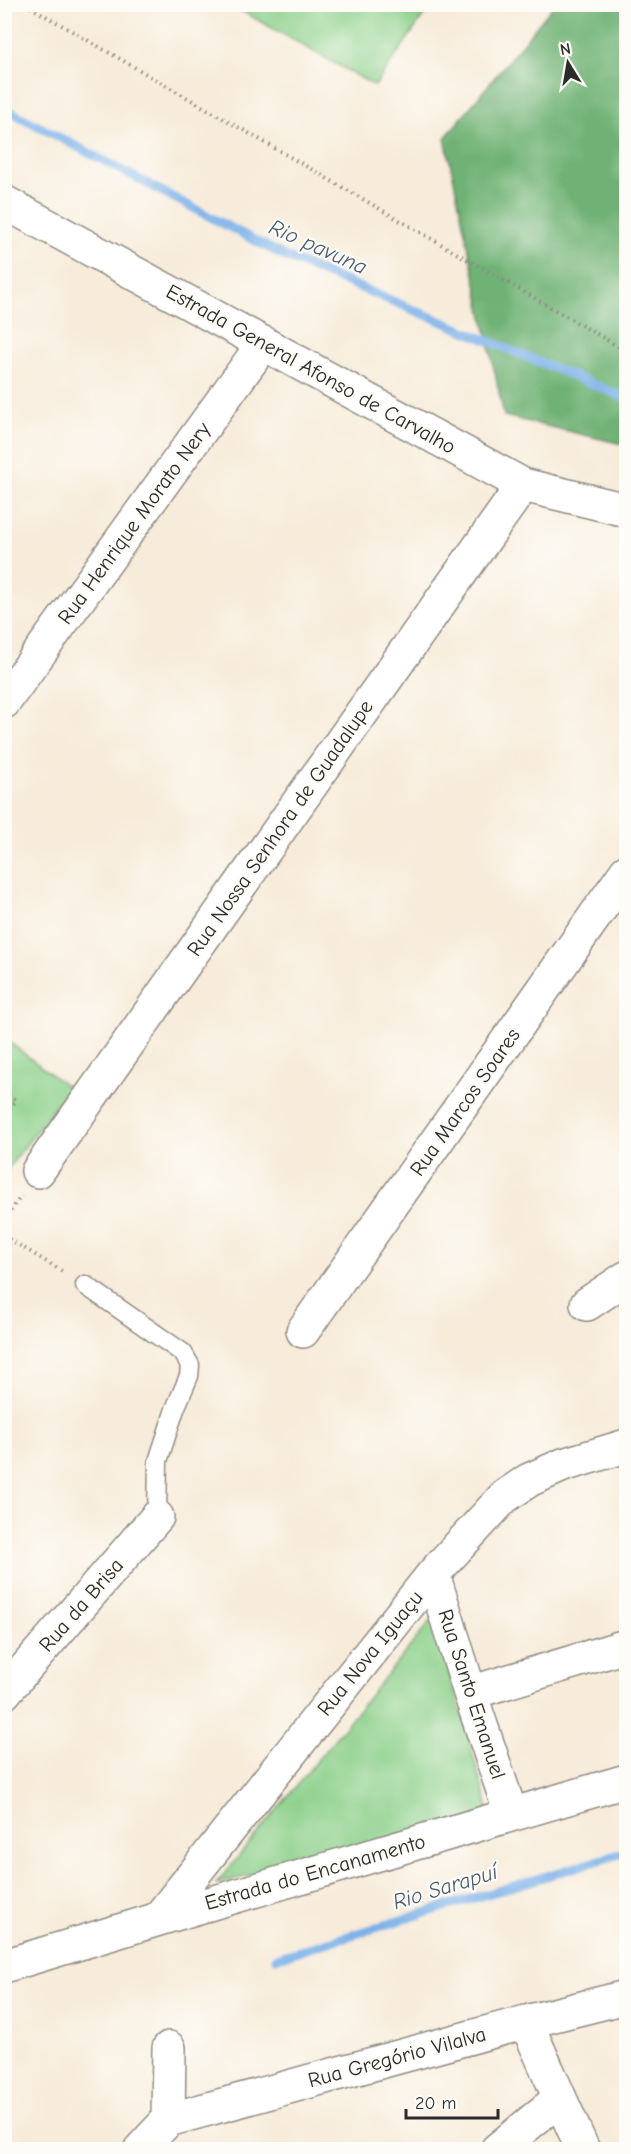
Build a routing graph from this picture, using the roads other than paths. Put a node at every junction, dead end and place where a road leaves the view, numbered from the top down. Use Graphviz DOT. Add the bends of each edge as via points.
graph roads {
  1 [pos="4,202"];
  2 [pos="264,343"];
  3 [pos="523,485"];
  4 [pos="627,510"];
  5 [pos="4,702"];
  6 [pos="627,872"];
  7 [pos="38,1171"];
  8 [pos="627,1278"];
  9 [pos="85,1285"];
  10 [pos="587,1304"];
  11 [pos="303,1331"];
  12 [pos="627,1446"];
  13 [pos="157,1517"];
  14 [pos="433,1574"];
  15 [pos="627,1646"];
  16 [pos="4,1693"];
  17 [pos="470,1694"];
  18 [pos="627,1781"];
  19 [pos="511,1814"];
  20 [pos="158,1919"];
  21 [pos="4,1966"];
  22 [pos="627,1997"];
  23 [pos="526,2022"];
  24 [pos="169,2048"];
  25 [pos="560,2098"];
  26 [pos="168,2120"];
  27 [pos="140,2150"];
  28 [pos="496,2150"];
  29 [pos="583,2150"];
  1 -- 2 [label="street, Estrada General Afonso de Carvalho"];
  2 -- 3 [label="street, Estrada General Afonso de Carvalho"];
  2 -- 5 [label="street, Rua Henrique Morato Nery"];
  3 -- 4 [label="street, Estrada General Afonso de Carvalho"];
  3 -- 7 [label="street, Rua Nossa Senhora de Guadalupe"];
  6 -- 11 [label="street, Rua Marcos Soares"];
  8 -- 10 [label="street"];
  9 -- 13 [label="lane" via="183,1353 190,1365 158,1461"];
  12 -- 14 [label="street, Rua Nova Iguaçu" via="563,1465 529,1480 504,1497"];
  13 -- 16 [label="street, Rua da Brisa"];
  14 -- 17 [label="street, Rua Santo Emanuel"];
  14 -- 20 [label="street, Rua Nova Iguaçu"];
  15 -- 17 [label="street"];
  17 -- 19 [label="street, Rua Santo Emanuel"];
  18 -- 19 [label="street, Estrada do Encanamento"];
  19 -- 20 [label="street, Estrada do Encanamento"];
  20 -- 21 [label="street, Estrada do Encanamento"];
  22 -- 23 [label="street, Rua Gregório Vilalva"];
  23 -- 25 [label="street"];
  23 -- 26 [label="street, Rua Gregório Vilalva"];
  24 -- 26 [label="street"];
  25 -- 28 [label="street"];
  25 -- 29 [label="street"];
  26 -- 27 [label="street"];
}
